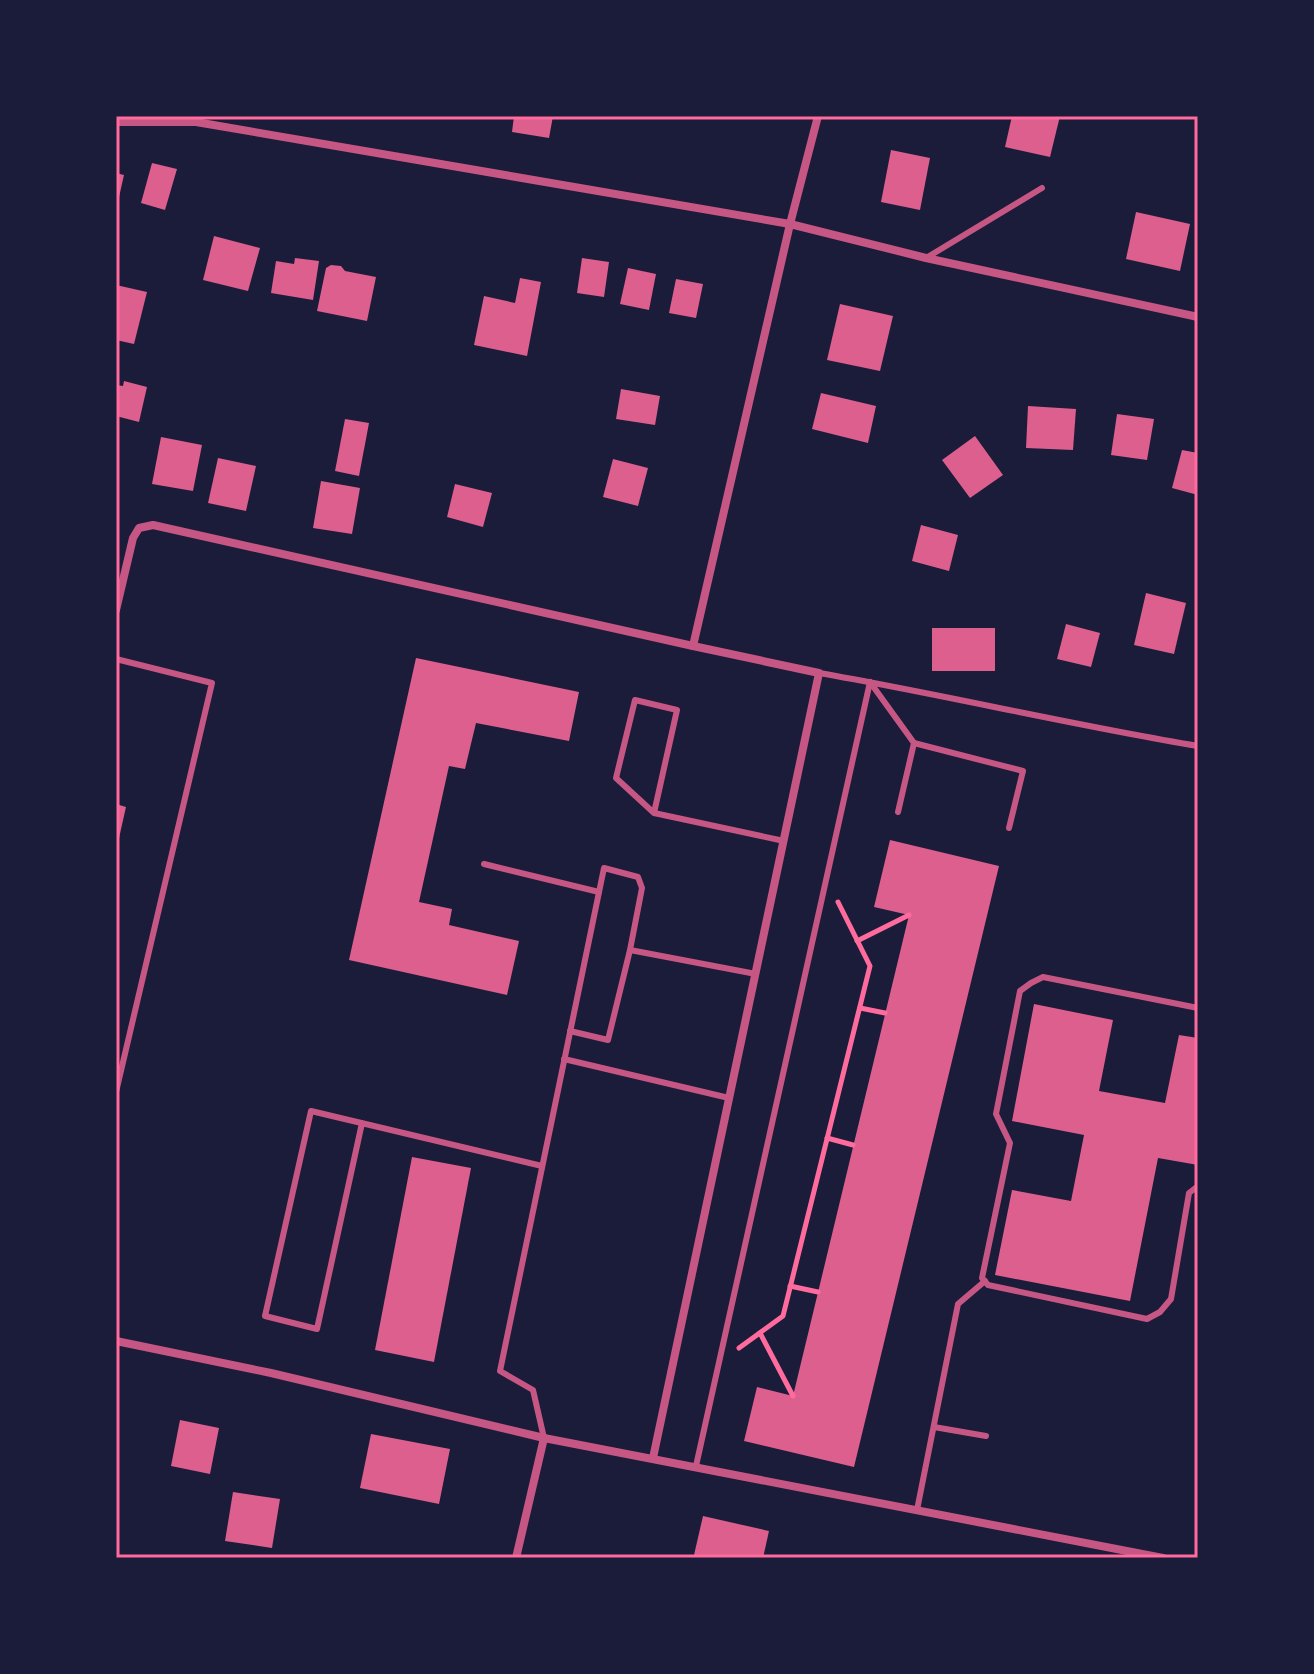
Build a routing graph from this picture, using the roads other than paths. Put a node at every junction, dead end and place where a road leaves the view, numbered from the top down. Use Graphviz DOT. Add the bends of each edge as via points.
graph roads {
  1 [pos="818,116"];
  2 [pos="116,122"];
  3 [pos="1042,188"];
  4 [pos="790,224"];
  5 [pos="926,258"];
  6 [pos="1198,317"];
  7 [pos="116,610"];
  8 [pos="693,646"];
  9 [pos="116,659"];
  10 [pos="819,673"];
  11 [pos="870,682"];
  12 [pos="914,743"];
  13 [pos="1198,746"];
  14 [pos="898,812"];
  15 [pos="654,813"];
  16 [pos="1009,828"];
  17 [pos="784,841"];
  18 [pos="484,864"];
  19 [pos="599,892"];
  20 [pos="630,950"];
  21 [pos="756,974"];
  22 [pos="1198,1008"];
  23 [pos="570,1031"];
  24 [pos="564,1059"];
  25 [pos="116,1092"];
  26 [pos="729,1098"];
  27 [pos="362,1123"];
  28 [pos="542,1166"];
  29 [pos="1198,1186"];
  30 [pos="985,1281"];
  31 [pos="116,1341"];
  32 [pos="934,1427"];
  33 [pos="986,1436"];
  34 [pos="544,1438"];
  35 [pos="653,1458"];
  36 [pos="696,1466"];
  37 [pos="917,1510"];
  38 [pos="516,1558"];
  39 [pos="1163,1558"];
  1 -- 4 [label="street"];
  2 -- 4 [label="street" via="196,122"];
  3 -- 5 [label="lane"];
  4 -- 5 [label="street"];
  4 -- 8 [label="street"];
  5 -- 6 [label="street"];
  7 -- 8 [label="street" via="133,538 139,528 153,525"];
  8 -- 10 [label="street"];
  9 -- 25 [label="lane" via="212,683"];
  10 -- 11 [label="lane"];
  10 -- 17 [label="street"];
  11 -- 12 [label="lane"];
  11 -- 13 [label="lane"];
  11 -- 36 [label="lane"];
  12 -- 14 [label="lane"];
  12 -- 16 [label="lane" via="1023,771"];
  15 -- 15 [label="lane" via="677,710 635,700 616,778"];
  15 -- 17 [label="lane"];
  17 -- 21 [label="street"];
  18 -- 19 [label="lane"];
  19 -- 20 [label="lane" via="604,868 638,877 642,888"];
  19 -- 23 [label="lane"];
  20 -- 21 [label="lane"];
  20 -- 23 [label="lane" via="608,1040"];
  21 -- 26 [label="street"];
  22 -- 30 [label="lane" via="1043,977 1020,991 996,1114 1010,1143"];
  23 -- 24 [label="lane"];
  24 -- 26 [label="lane"];
  24 -- 28 [label="lane"];
  26 -- 35 [label="street"];
  27 -- 27 [label="lane" via="311,1111 265,1316 317,1329"];
  27 -- 28 [label="lane"];
  28 -- 34 [label="lane" via="500,1371 533,1390"];
  29 -- 30 [label="lane" via="1189,1193 1171,1299 1147,1319"];
  30 -- 32 [label="lane" via="958,1304"];
  31 -- 34 [label="street"];
  32 -- 33 [label="lane"];
  32 -- 37 [label="lane"];
  34 -- 35 [label="street"];
  34 -- 38 [label="street"];
  35 -- 36 [label="street"];
  36 -- 37 [label="street"];
  37 -- 39 [label="street"];
}
